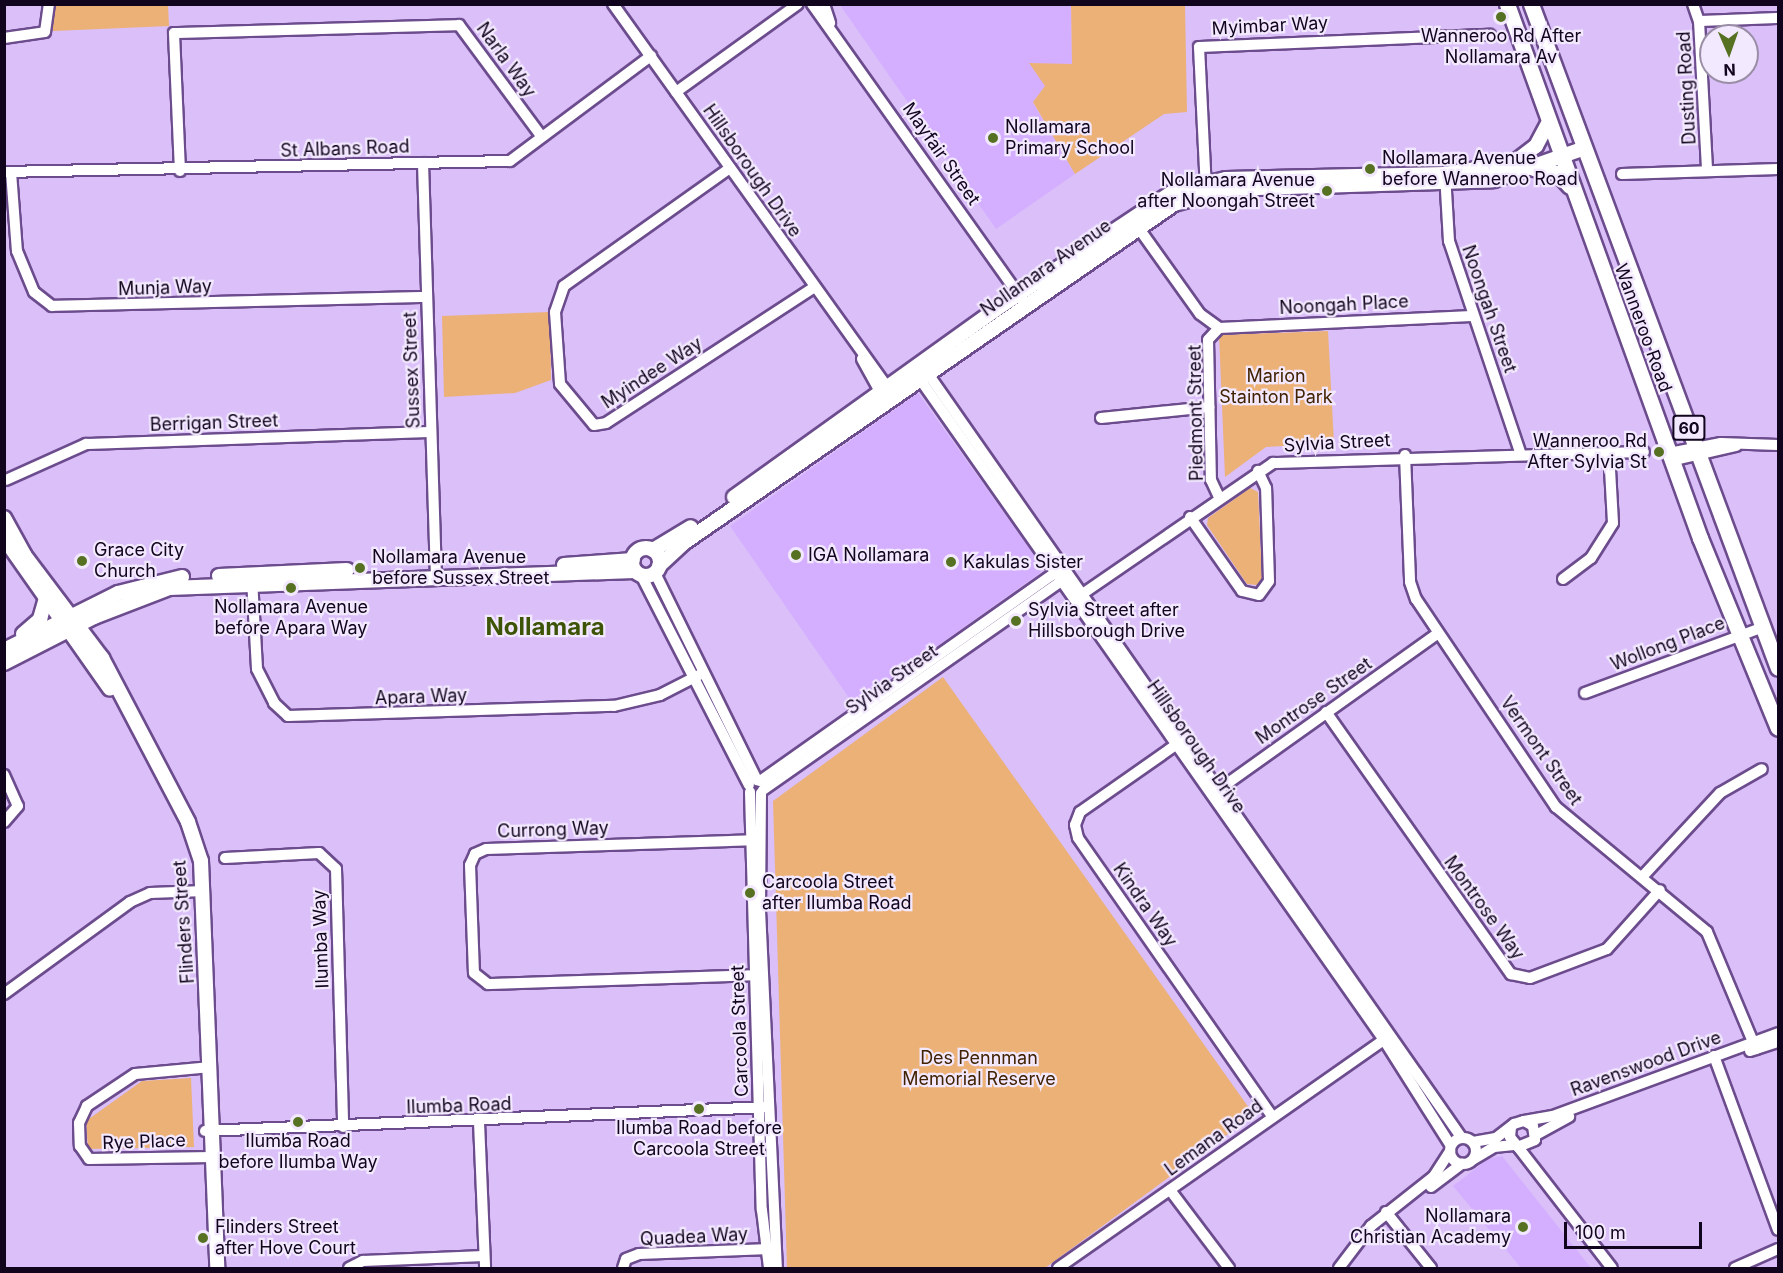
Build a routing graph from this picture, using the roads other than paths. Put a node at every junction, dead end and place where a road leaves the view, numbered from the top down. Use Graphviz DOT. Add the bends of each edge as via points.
graph roads {
  1 [pos="49,4"];
  2 [pos="613,4"];
  3 [pos="798,4"];
  4 [pos="812,4"];
  5 [pos="824,4"];
  6 [pos="1507,4"];
  7 [pos="1531,4"];
  8 [pos="1693,4"];
  9 [pos="1779,18"];
  10 [pos="1699,21"];
  11 [pos="830,23"];
  12 [pos="1490,35"];
  13 [pos="4,38"];
  14 [pos="651,56"];
  15 [pos="676,92"];
  16 [pos="1547,125"];
  17 [pos="542,137"];
  18 [pos="1584,145"];
  19 [pos="1558,154"];
  20 [pos="423,163"];
  21 [pos="1506,166"];
  22 [pos="730,168"];
  23 [pos="1528,169"];
  24 [pos="1779,169"];
  25 [pos="180,171"];
  26 [pos="1707,171"];
  27 [pos="8,172"];
  28 [pos="1622,174"];
  29 [pos="1446,178"];
  30 [pos="1206,187"];
  31 [pos="1570,187"];
  32 [pos="1134,222"];
  33 [pos="815,287"];
  34 [pos="426,297"];
  35 [pos="1022,300"];
  36 [pos="1472,316"];
  37 [pos="1219,328"];
  38 [pos="920,371"];
  39 [pos="887,394"];
  40 [pos="1209,407"];
  41 [pos="1101,418"];
  42 [pos="431,432"];
  43 [pos="1779,445"];
  44 [pos="1698,450"];
  45 [pos="1610,451"];
  46 [pos="1520,452"];
  47 [pos="1644,452"];
  48 [pos="1405,455"];
  49 [pos="1670,457"];
  50 [pos="1258,471"];
  51 [pos="6,480"];
  52 [pos="1219,497"];
  53 [pos="725,509"];
  54 [pos="1190,517"];
  55 [pos="4,518"];
  56 [pos="4,538"];
  57 [pos="652,550"];
  58 [pos="645,569"];
  59 [pos="436,572"];
  60 [pos="1062,575"];
  61 [pos="252,579"];
  62 [pos="1563,579"];
  63 [pos="1078,597"];
  64 [pos="45,601"];
  65 [pos="69,622"];
  66 [pos="1763,627"];
  67 [pos="1438,633"];
  68 [pos="1737,636"];
  69 [pos="6,649"];
  70 [pos="4,663"];
  71 [pos="1779,668"];
  72 [pos="699,675"];
  73 [pos="1585,693"];
  74 [pos="1326,712"];
  75 [pos="1779,728"];
  76 [pos="1179,743"];
  77 [pos="1762,769"];
  78 [pos="4,775"];
  79 [pos="757,787"];
  80 [pos="1219,789"];
  81 [pos="1209,795"];
  82 [pos="4,822"];
  83 [pos="755,840"];
  84 [pos="225,858"];
  85 [pos="1642,877"];
  86 [pos="1660,890"];
  87 [pos="200,891"];
  88 [pos="759,975"];
  89 [pos="4,994"];
  90 [pos="1779,1033"];
  91 [pos="1388,1038"];
  92 [pos="1779,1042"];
  93 [pos="1755,1046"];
  94 [pos="1715,1059"];
  95 [pos="207,1067"];
  96 [pos="764,1111"];
  97 [pos="1272,1116"];
  98 [pos="1524,1121"];
  99 [pos="479,1122"];
  100 [pos="343,1127"];
  101 [pos="1511,1128"];
  102 [pos="208,1130"];
  103 [pos="1461,1137"];
  104 [pos="1536,1138"];
  105 [pos="1473,1142"];
  106 [pos="1516,1146"];
  107 [pos="1450,1148"];
  108 [pos="209,1157"];
  109 [pos="1474,1159"];
  110 [pos="1462,1164"];
  111 [pos="1544,1182"];
  112 [pos="1170,1190"];
  113 [pos="1388,1215"];
  114 [pos="1779,1230"];
  115 [pos="770,1249"];
  116 [pos="1779,1249"];
  117 [pos="484,1256"];
  118 [pos="209,1269"];
  119 [pos="217,1269"];
  120 [pos="349,1269"];
  121 [pos="485,1269"];
  122 [pos="623,1269"];
  123 [pos="769,1269"];
  124 [pos="777,1269"];
  125 [pos="1058,1269"];
  126 [pos="1229,1269"];
  127 [pos="1339,1269"];
  128 [pos="1348,1269"];
  129 [pos="1431,1269"];
  130 [pos="1612,1269"];
  131 [pos="1735,1269"];
  1 -- 13 [label="street" via="45,32"];
  2 -- 14 [label="street, Hillsborough Drive"];
  3 -- 15 [label="street"];
  4 -- 11 [label="street, Mayfair Street"];
  5 -- 11 [label="street, Mayfair Street"];
  6 -- 16 [label="highway, Wanneroo Road / 60"];
  7 -- 18 [label="highway, Wanneroo Road / 60"];
  8 -- 10 [label="street, Dusting Road"];
  9 -- 10 [label="street"];
  10 -- 26 [label="street, Dusting Road"];
  11 -- 35 [label="street, Mayfair Street"];
  12 -- 30 [label="street, Myimbar Way" via="1199,47"];
  14 -- 15 [label="street, Hillsborough Drive"];
  14 -- 17 [label="street, St Albans Road"];
  15 -- 22 [label="street, Hillsborough Drive"];
  16 -- 19 [label="highway, Wanneroo Road / 60"];
  16 -- 21 [label="main road" via="1532,151"];
  17 -- 20 [label="street, St Albans Road" via="510,161"];
  17 -- 25 [label="street, Narla Way" via="459,25 174,33"];
  18 -- 19 [label="main road, Nollamara Avenue"];
  18 -- 44 [label="highway, Wanneroo Road / 60"];
  19 -- 21 [label="main road, Nollamara Avenue"];
  19 -- 23 [label="main road, Nollamara Avenue"];
  19 -- 31 [label="highway, Wanneroo Road / 60"];
  20 -- 25 [label="street, St Albans Road"];
  20 -- 34 [label="street, Sussex Street"];
  21 -- 29 [label="main road, Nollamara Avenue"];
  22 -- 33 [label="street, Hillsborough Drive"];
  22 -- 33 [label="street, Myindee Way" via="564,286 555,312 560,384 594,425 606,423"];
  23 -- 29 [label="main road, Nollamara Avenue" via="1494,180"];
  23 -- 31 [label="main road" via="1552,171"];
  24 -- 26 [label="street"];
  25 -- 27 [label="street, St Albans Road"];
  26 -- 28 [label="street"];
  27 -- 34 [label="street, Munja Way" via="17,251 34,292 52,306"];
  29 -- 30 [label="main road, Nollamara Avenue"];
  29 -- 36 [label="street, Noongah Street" via="1449,241"];
  30 -- 32 [label="main road, Nollamara Avenue" via="1156,200"];
  31 -- 49 [label="highway, Wanneroo Road / 60"];
  32 -- 35 [label="main road, Nollamara Avenue"];
  32 -- 37 [label="street, Piedmont Street" via="1200,314"];
  33 -- 39 [label="street, Hillsborough Drive"];
  34 -- 42 [label="street, Sussex Street"];
  35 -- 38 [label="main road, Nollamara Avenue"];
  36 -- 37 [label="street, Noongah Place"];
  36 -- 46 [label="street, Noongah Street"];
  37 -- 40 [label="street, Piedmont Street" via="1208,340"];
  38 -- 39 [label="main road, Nollamara Avenue"];
  38 -- 60 [label="street, Hillsborough Drive"];
  39 -- 53 [label="main road, Nollamara Avenue"];
  40 -- 41 [label="street"];
  40 -- 52 [label="street, Piedmont Street" via="1211,480"];
  42 -- 51 [label="street, Berrigan Street" via="86,444"];
  42 -- 59 [label="street, Sussex Street"];
  43 -- 44 [label="street"];
  44 -- 49 [label="street"];
  44 -- 66 [label="highway, Wanneroo Road / 60"];
  45 -- 46 [label="street, Sylvia Street"];
  45 -- 47 [label="street, Sylvia Street"];
  45 -- 62 [label="street" via="1613,522 1592,558"];
  46 -- 48 [label="street, Sylvia Street"];
  48 -- 50 [label="street, Sylvia Street" via="1290,459"];
  48 -- 67 [label="street, Vermont Street" via="1410,582"];
  49 -- 68 [label="highway, Wanneroo Road / 60"];
  50 -- 52 [label="street, Sylvia Street"];
  50 -- 54 [label="street" via="1266,488 1269,581 1259,595 1242,591"];
  52 -- 54 [label="street, Sylvia Street"];
  53 -- 57 [label="main road, Nollamara Avenue"];
  53 -- 58 [label="main road, Nollamara Avenue"];
  54 -- 63 [label="street, Sylvia Street"];
  55 -- 65 [label="main road, Flinders Street"];
  56 -- 64 [label="main road, Flinders Street"];
  57 -- 58 [label="main road"];
  57 -- 58 [label="main road, Nollamara Avenue" via="642,549"];
  58 -- 59 [label="main road"];
  58 -- 72 [label="street, Carcoola Street"];
  59 -- 61 [label="main road"];
  60 -- 63 [label="street, Hillsborough Drive"];
  60 -- 79 [label="street, Sylvia Street"];
  61 -- 65 [label="main road" via="170,588"];
  61 -- 72 [label="street, Apara Way" via="257,669 274,703 288,716 614,706 660,695"];
  63 -- 76 [label="street, Hillsborough Drive"];
  64 -- 65 [label="main road, Flinders Street"];
  64 -- 69 [label="main road" via="40,619"];
  65 -- 69 [label="main road"];
  65 -- 70 [label="main road"];
  65 -- 87 [label="main road, Flinders Street" via="117,702 169,803 191,855"];
  66 -- 68 [label="street, Wollong Place"];
  66 -- 71 [label="highway, Wanneroo Road / 60"];
  67 -- 74 [label="street, Montrose Street"];
  67 -- 85 [label="street, Vermont Street" via="1556,807"];
  68 -- 73 [label="street, Wollong Place"];
  68 -- 75 [label="highway, Wanneroo Road / 60"];
  72 -- 79 [label="street, Carcoola Street"];
  74 -- 80 [label="street, Montrose Street"];
  74 -- 86 [label="street, Montrose Way" via="1511,974 1530,978 1607,949"];
  76 -- 80 [label="street, Hillsborough Drive"];
  76 -- 81 [label="street, Hillsborough Drive"];
  76 -- 97 [label="street, Kindra Way" via="1080,812 1075,825 1078,838"];
  77 -- 85 [label="street" via="1720,793"];
  78 -- 82 [label="street" via="18,806"];
  79 -- 83 [label="street, Carcoola Street"];
  80 -- 81 [label="street, Montrose Street"];
  80 -- 91 [label="street, Hillsborough Drive"];
  81 -- 91 [label="street, Hillsborough Drive"];
  83 -- 88 [label="street, Carcoola Street"];
  83 -- 88 [label="street, Currong Way" via="486,849 475,854 471,877 474,973 488,984"];
  84 -- 100 [label="street, Ilumba Way" via="320,853 333,864"];
  85 -- 86 [label="street, Vermont Street"];
  86 -- 93 [label="street, Vermont Street" via="1707,932"];
  87 -- 89 [label="street" via="150,893 130,902"];
  87 -- 95 [label="main road, Flinders Street"];
  88 -- 96 [label="street, Carcoola Street"];
  90 -- 93 [label="street, Ravenswood Drive"];
  91 -- 97 [label="street, Lemana Road"];
  91 -- 103 [label="street, Hillsborough Drive"];
  91 -- 107 [label="street, Hillsborough Drive"];
  92 -- 93 [label="street, Ravenswood Drive"];
  93 -- 94 [label="street, Ravenswood Drive"];
  94 -- 98 [label="street, Ravenswood Drive" via="1553,1116"];
  94 -- 104 [label="street, Ravenswood Drive" via="1563,1120"];
  94 -- 114 [label="street"];
  95 -- 102 [label="main road, Flinders Street"];
  95 -- 108 [label="street, Rye Place" via="135,1074 87,1106 79,1124 80,1146 89,1159"];
  96 -- 99 [label="street, Ilumba Road"];
  96 -- 115 [label="street, Carcoola Street"];
  97 -- 112 [label="street, Lemana Road"];
  98 -- 101 [label="street, Ravenswood Drive"];
  98 -- 104 [label="street"];
  99 -- 100 [label="street, Ilumba Road"];
  99 -- 117 [label="street"];
  100 -- 102 [label="street, Ilumba Road"];
  101 -- 105 [label="street"];
  101 -- 106 [label="street"];
  102 -- 108 [label="main road, Flinders Street"];
  103 -- 105 [label="street"];
  103 -- 107 [label="street"];
  104 -- 106 [label="street, Ravenswood Drive"];
  104 -- 111 [label="street"];
  105 -- 109 [label="street"];
  106 -- 109 [label="street" via="1494,1147"];
  106 -- 111 [label="street"];
  107 -- 110 [label="street, Hillsborough Drive"];
  107 -- 113 [label="street" via="1434,1176"];
  108 -- 118 [label="main road, Flinders Street"];
  108 -- 119 [label="main road, Flinders Street"];
  109 -- 110 [label="street"];
  110 -- 113 [label="street"];
  111 -- 130 [label="street"];
  112 -- 125 [label="street, Lemana Road"];
  112 -- 126 [label="street"];
  113 -- 127 [label="street"];
  113 -- 128 [label="street"];
  113 -- 129 [label="street"];
  115 -- 122 [label="street, Quadea Way" via="639,1254 626,1259"];
  115 -- 123 [label="street, Carcoola Street"];
  115 -- 124 [label="street, Carcoola Street"];
  116 -- 131 [label="street"];
  117 -- 120 [label="street" via="363,1261"];
  117 -- 121 [label="street"];
}
